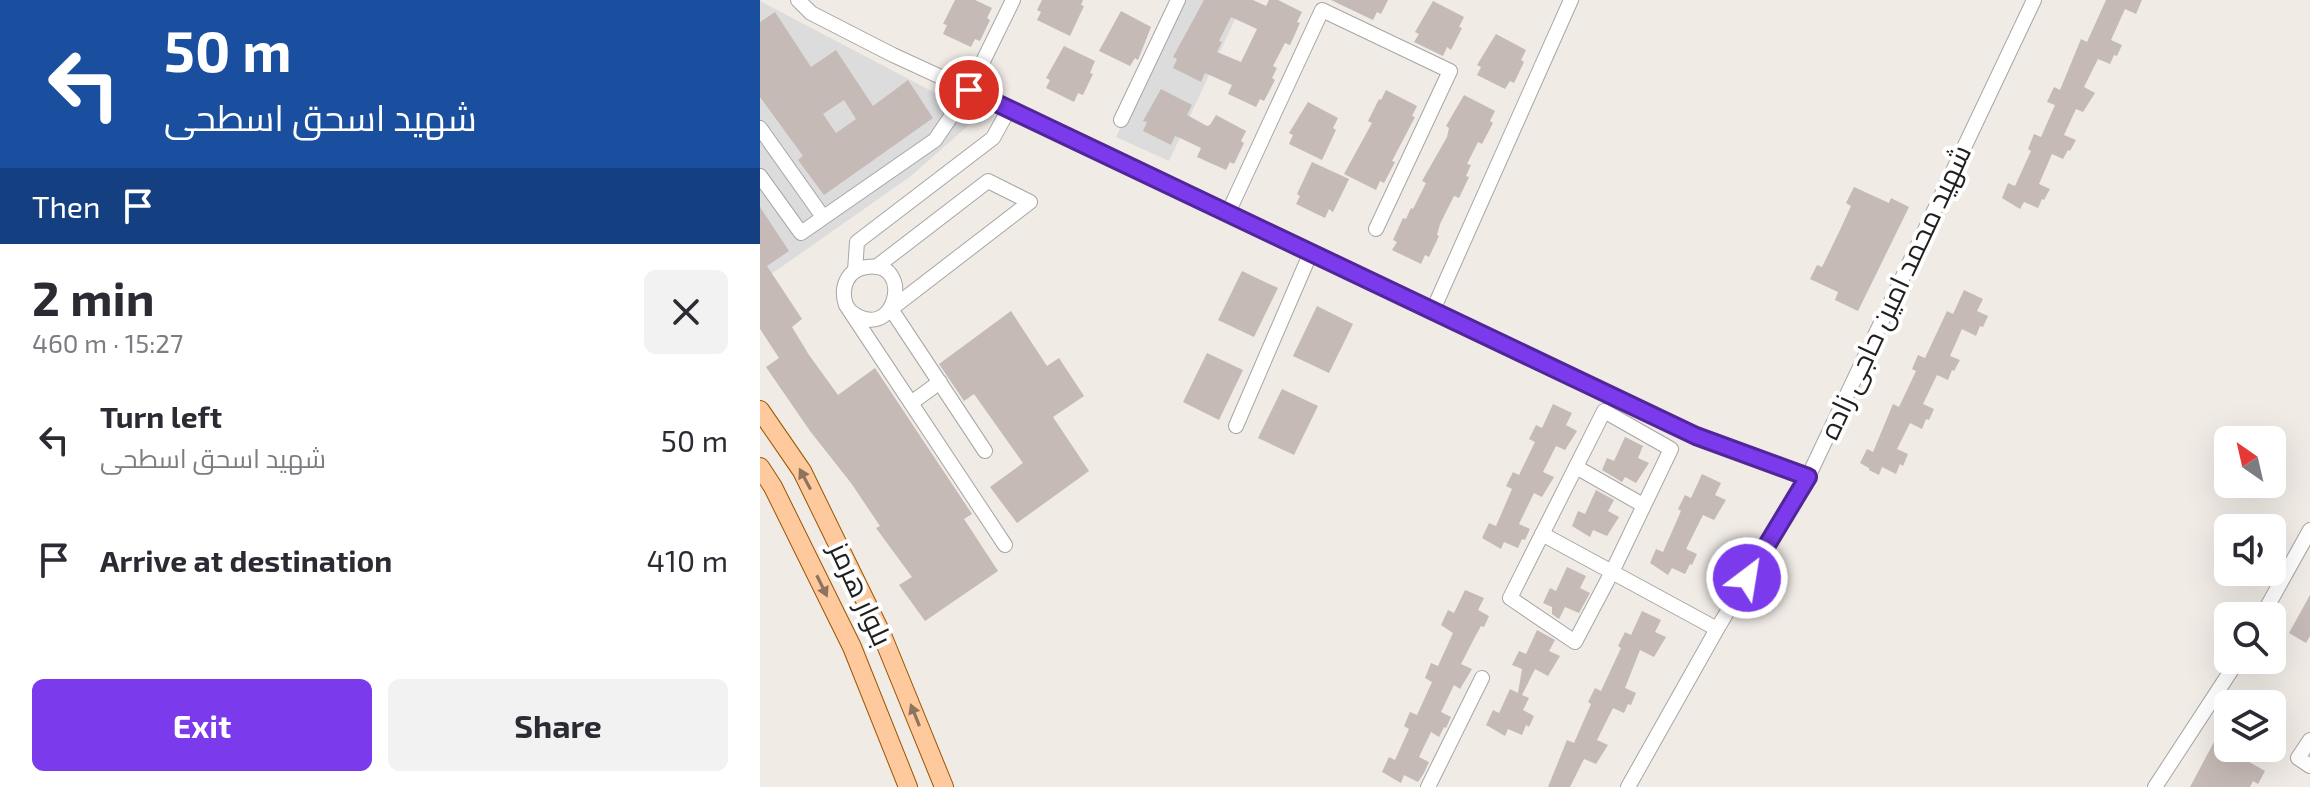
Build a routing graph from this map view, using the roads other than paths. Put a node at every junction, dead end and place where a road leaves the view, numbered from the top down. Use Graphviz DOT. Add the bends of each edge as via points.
graph roads {
  1 [pos="798,0"];
  2 [pos="1013,0"];
  3 [pos="1178,0"];
  4 [pos="1571,0"];
  5 [pos="2034,0"];
  6 [pos="969,90"];
  7 [pos="1009,109"];
  8 [pos="1121,120"];
  9 [pos="760,128"];
  10 [pos="760,176"];
  11 [pos="1228,213"];
  12 [pos="823,217"];
  13 [pos="1376,229"];
  14 [pos="1311,252"];
  15 [pos="876,267"];
  16 [pos="855,271"];
  17 [pos="891,309"];
  18 [pos="1433,310"];
  19 [pos="850,311"];
  20 [pos="940,382"];
  21 [pos="911,403"];
  22 [pos="760,410"];
  23 [pos="1236,426"];
  24 [pos="985,451"];
  25 [pos="760,467"];
  26 [pos="1576,467"];
  27 [pos="1808,477"];
  28 [pos="1643,505"];
  29 [pos="2310,530"];
  30 [pos="1542,534"];
  31 [pos="1005,545"];
  32 [pos="1613,570"];
  33 [pos="2270,602"];
  34 [pos="1717,629"];
  35 [pos="2229,674"];
  36 [pos="1482,678"];
  37 [pos="2310,740"];
  38 [pos="2310,766"];
  39 [pos="908,787"];
  40 [pos="944,787"];
  41 [pos="1428,787"];
  42 [pos="1628,787"];
  43 [pos="2155,787"];
  1 -- 6 [label="street" via="811,13"];
  2 -- 6 [label="street"];
  3 -- 8 [label="street"];
  4 -- 18 [label="street"];
  5 -- 27 [label="street, شهید محمد امین حاجی زاده"];
  6 -- 7 [label="street"];
  6 -- 12 [label="street" via="935,140"];
  7 -- 11 [label="street"];
  7 -- 16 [label="street" via="993,138 857,242"];
  9 -- 12 [label="street"];
  10 -- 12 [label="street" via="801,233"];
  11 -- 13 [label="street" via="1322,10 1450,71"];
  11 -- 14 [label="street"];
  14 -- 18 [label="street"];
  14 -- 23 [label="street"];
  15 -- 16 [label="street"];
  15 -- 17 [label="street" via="889,274 896,287"];
  15 -- 17 [label="street" via="988,181 1030,202"];
  16 -- 19 [label="street" via="843,290"];
  17 -- 19 [label="street" via="871,319"];
  17 -- 20 [label="street"];
  18 -- 27 [label="street" via="1696,436"];
  19 -- 21 [label="street"];
  20 -- 21 [label="street"];
  20 -- 24 [label="street"];
  21 -- 31 [label="street"];
  40 -- 22 [label="main road, بلوار هرمز, one-way" via="849,567 802,471"];
  25 -- 39 [label="main road, بلوار هرمز, one-way" via="852,647"];
  26 -- 28 [label="street"];
  26 -- 28 [label="street" via="1604,411 1671,449"];
  26 -- 30 [label="street"];
  27 -- 34 [label="street, شهید محمد امین حاجی زاده"];
  28 -- 32 [label="street"];
  29 -- 33 [label="street"];
  30 -- 32 [label="street"];
  30 -- 32 [label="street" via="1510,598 1575,642"];
  32 -- 34 [label="street"];
  34 -- 42 [label="street, شهید محمد امین حاجی زاده"];
  35 -- 43 [label="street"];
  36 -- 41 [label="street"];
  37 -- 38 [label="street" via="2298,758"];
}
